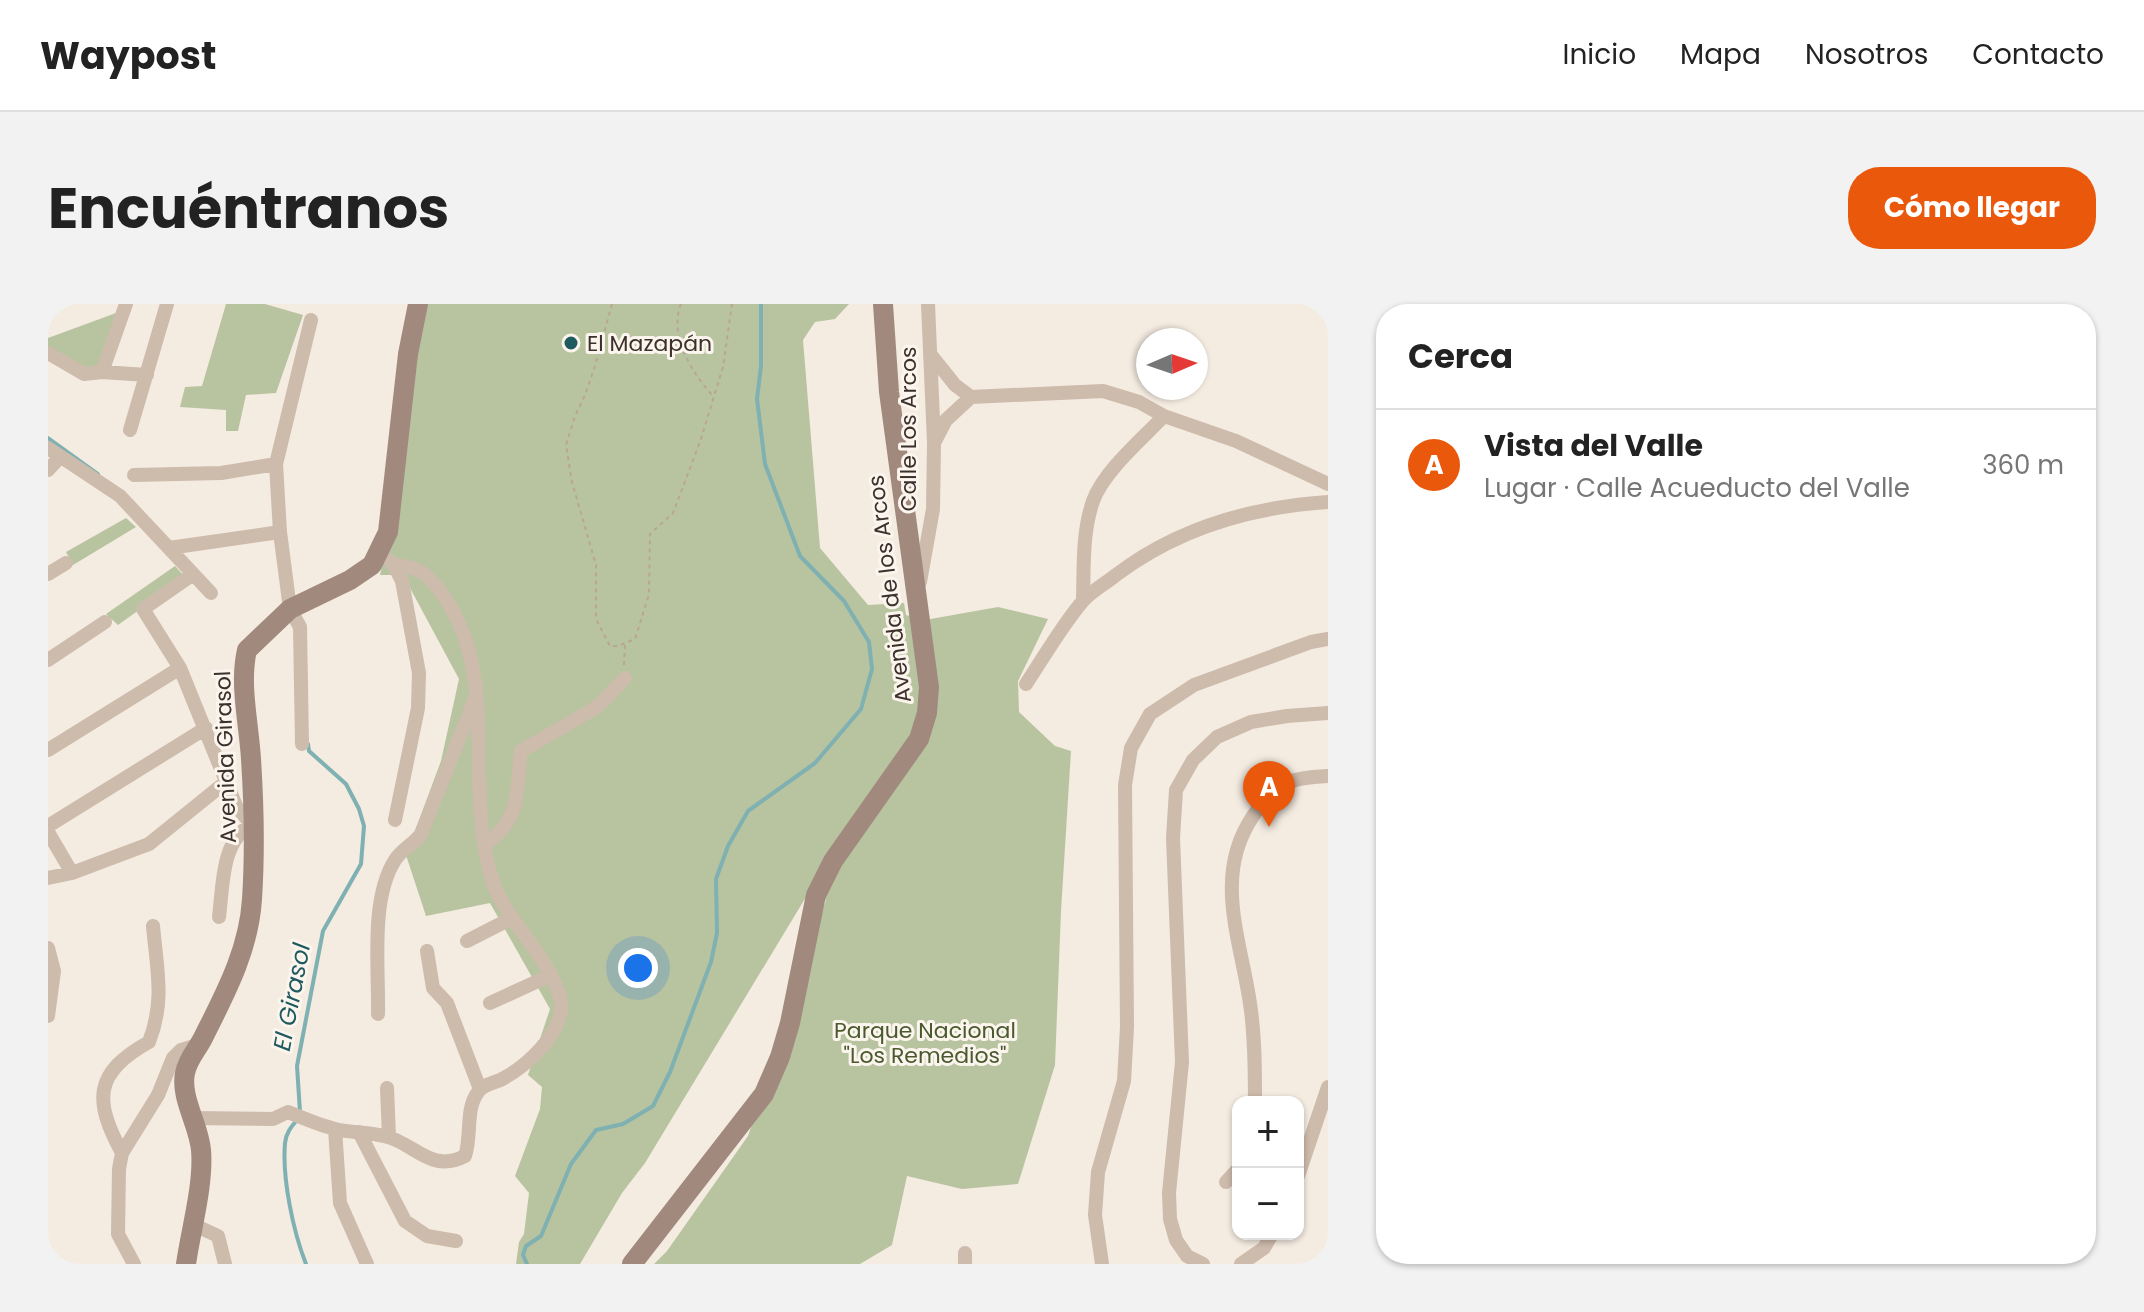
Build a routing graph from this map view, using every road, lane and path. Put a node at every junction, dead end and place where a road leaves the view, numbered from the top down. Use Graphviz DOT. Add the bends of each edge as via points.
graph roads {
  1 [pos="126,304"];
  2 [pos="167,304"];
  3 [pos="418,304"];
  4 [pos="612,304"];
  5 [pos="681,304"];
  6 [pos="732,304"];
  7 [pos="883,304"];
  8 [pos="928,304"];
  9 [pos="311,320"];
  10 [pos="48,353"];
  11 [pos="931,355"];
  12 [pos="102,372"];
  13 [pos="147,375"];
  14 [pos="714,397"];
  15 [pos="971,397"];
  16 [pos="1164,416"];
  17 [pos="130,430"];
  18 [pos="934,443"];
  19 [pos="54,453"];
  20 [pos="276,464"];
  21 [pos="48,470"];
  22 [pos="134,475"];
  23 [pos="1328,484"];
  24 [pos="1328,502"];
  25 [pos="280,532"];
  26 [pos="169,548"];
  27 [pos="387,559"];
  28 [pos="66,563"];
  29 [pos="48,574"];
  30 [pos="192,575"];
  31 [pos="211,593"];
  32 [pos="1083,600"];
  33 [pos="916,601"];
  34 [pos="295,618"];
  35 [pos="105,622"];
  36 [pos="1328,639"];
  37 [pos="625,643"];
  38 [pos="48,660"];
  39 [pos="180,668"];
  40 [pos="625,678"];
  41 [pos="1026,684"];
  42 [pos="478,693"];
  43 [pos="1328,713"];
  44 [pos="206,728"];
  45 [pos="302,744"];
  46 [pos="48,750"];
  47 [pos="1328,776"];
  48 [pos="227,781"];
  49 [pos="395,820"];
  50 [pos="252,825"];
  51 [pos="48,829"];
  52 [pos="485,844"];
  53 [pos="72,873"];
  54 [pos="48,878"];
  55 [pos="219,917"];
  56 [pos="512,918"];
  57 [pos="153,926"];
  58 [pos="467,941"];
  59 [pos="48,948"];
  60 [pos="427,951"];
  61 [pos="51,971"];
  62 [pos="549,976"];
  63 [pos="490,1003"];
  64 [pos="378,1014"];
  65 [pos="48,1016"];
  66 [pos="201,1044"];
  67 [pos="1328,1087"];
  68 [pos="387,1088"];
  69 [pos="480,1089"];
  70 [pos="1255,1096"];
  71 [pos="192,1118"];
  72 [pos="335,1129"];
  73 [pos="359,1132"];
  74 [pos="389,1137"];
  75 [pos="122,1153"];
  76 [pos="1301,1168"];
  77 [pos="1232,1176"];
  78 [pos="1226,1182"];
  79 [pos="192,1224"];
  80 [pos="1269,1240"];
  81 [pos="456,1241"];
  82 [pos="134,1264"];
  83 [pos="186,1264"];
  84 [pos="225,1264"];
  85 [pos="367,1264"];
  86 [pos="632,1264"];
  87 [pos="1102,1264"];
  88 [pos="1203,1264"];
  89 [pos="1241,1264"];
  1 -- 12 [label="street"];
  2 -- 13 [label="street"];
  3 -- 27 [label="street"];
  4 -- 37 [label="path" via="566,445 596,565 596,619 610,646"];
  5 -- 14 [label="path" via="680,337 693,374"];
  6 -- 14 [label="path"];
  7 -- 33 [label="street, Avenida de los Arcos"];
  8 -- 11 [label="street, Calle Los Arcos"];
  9 -- 20 [label="street"];
  10 -- 12 [label="street" via="84,374"];
  11 -- 15 [label="street"];
  11 -- 18 [label="street, Calle Los Arcos"];
  12 -- 13 [label="street"];
  13 -- 17 [label="street"];
  14 -- 37 [label="path" via="673,513 650,534 649,594 635,639"];
  15 -- 16 [label="street" via="1103,391"];
  15 -- 18 [label="street" via="946,420"];
  16 -- 23 [label="street" via="1236,441"];
  16 -- 32 [label="street" via="1094,499 1085,540"];
  18 -- 33 [label="street, Calle Los Arcos" via="933,509"];
  19 -- 21 [label="street"];
  19 -- 26 [label="street" via="120,496"];
  20 -- 22 [label="street" via="221,473"];
  20 -- 25 [label="street"];
  24 -- 32 [label="street" via="1245,513 1191,532 1142,555"];
  25 -- 26 [label="street"];
  25 -- 34 [label="street"];
  26 -- 30 [label="street"];
  27 -- 34 [label="street, Avenida Girasol"];
  27 -- 42 [label="street" via="430,577 456,613"];
  27 -- 49 [label="street" via="402,581 419,673 418,708"];
  28 -- 29 [label="street"];
  30 -- 31 [label="street"];
  30 -- 39 [label="street" via="143,609"];
  32 -- 41 [label="street"];
  33 -- 86 [label="street, Avenida de los Arcos" via="929,687 919,739 833,861 816,895 790,1023 764,1094"];
  34 -- 45 [label="street"];
  34 -- 50 [label="street, Avenida Girasol" via="247,650"];
  35 -- 38 [label="street"];
  36 -- 87 [label="street" via="1194,685 1150,714 1131,748 1125,785 1124,1081 1098,1172 1095,1215"];
  37 -- 40 [label="path"];
  39 -- 44 [label="street"];
  39 -- 46 [label="street"];
  40 -- 52 [label="street" via="597,707 521,751 512,819"];
  42 -- 52 [label="street"];
  42 -- 64 [label="street" via="421,834 393,862 380,897"];
  43 -- 88 [label="street" via="1251,722 1217,737 1193,760 1176,790 1173,838 1182,1062 1170,1219 1187,1256"];
  44 -- 48 [label="street"];
  44 -- 51 [label="street"];
  47 -- 70 [label="street" via="1294,778 1267,795 1243,830 1230,873 1251,1008"];
  48 -- 50 [label="street" via="236,806"];
  48 -- 53 [label="street" via="149,844"];
  50 -- 55 [label="street" via="241,830 228,857"];
  50 -- 66 [label="street, Avenida Girasol" via="248,929 233,979"];
  51 -- 53 [label="street"];
  52 -- 56 [label="street" via="493,885"];
  53 -- 54 [label="street"];
  56 -- 58 [label="street"];
  56 -- 62 [label="street"];
  57 -- 75 [label="street" via="158,1019 149,1042 124,1056 108,1076 103,1096 105,1122"];
  59 -- 61 [label="street"];
  60 -- 69 [label="street" via="433,988 447,1003"];
  61 -- 65 [label="street"];
  62 -- 63 [label="street"];
  62 -- 69 [label="street" via="561,1012 552,1034 515,1071"];
  66 -- 71 [label="street, Avenida Girasol" via="189,1058 184,1076"];
  66 -- 75 [label="street" via="173,1058 158,1095"];
  67 -- 76 [label="street"];
  68 -- 74 [label="street"];
  69 -- 74 [label="street" via="472,1103 465,1156 456,1161 422,1156"];
  71 -- 72 [label="street" via="273,1119 288,1112"];
  71 -- 79 [label="street, Avenida Girasol" via="202,1161"];
  72 -- 73 [label="street"];
  72 -- 85 [label="street" via="340,1203"];
  73 -- 74 [label="street"];
  73 -- 81 [label="street" via="405,1221 427,1236"];
  75 -- 82 [label="street" via="118,1234"];
  77 -- 78 [label="street"];
  79 -- 83 [label="street, Avenida Girasol"];
  79 -- 84 [label="street" via="218,1236"];
  80 -- 89 [label="street"];
}
